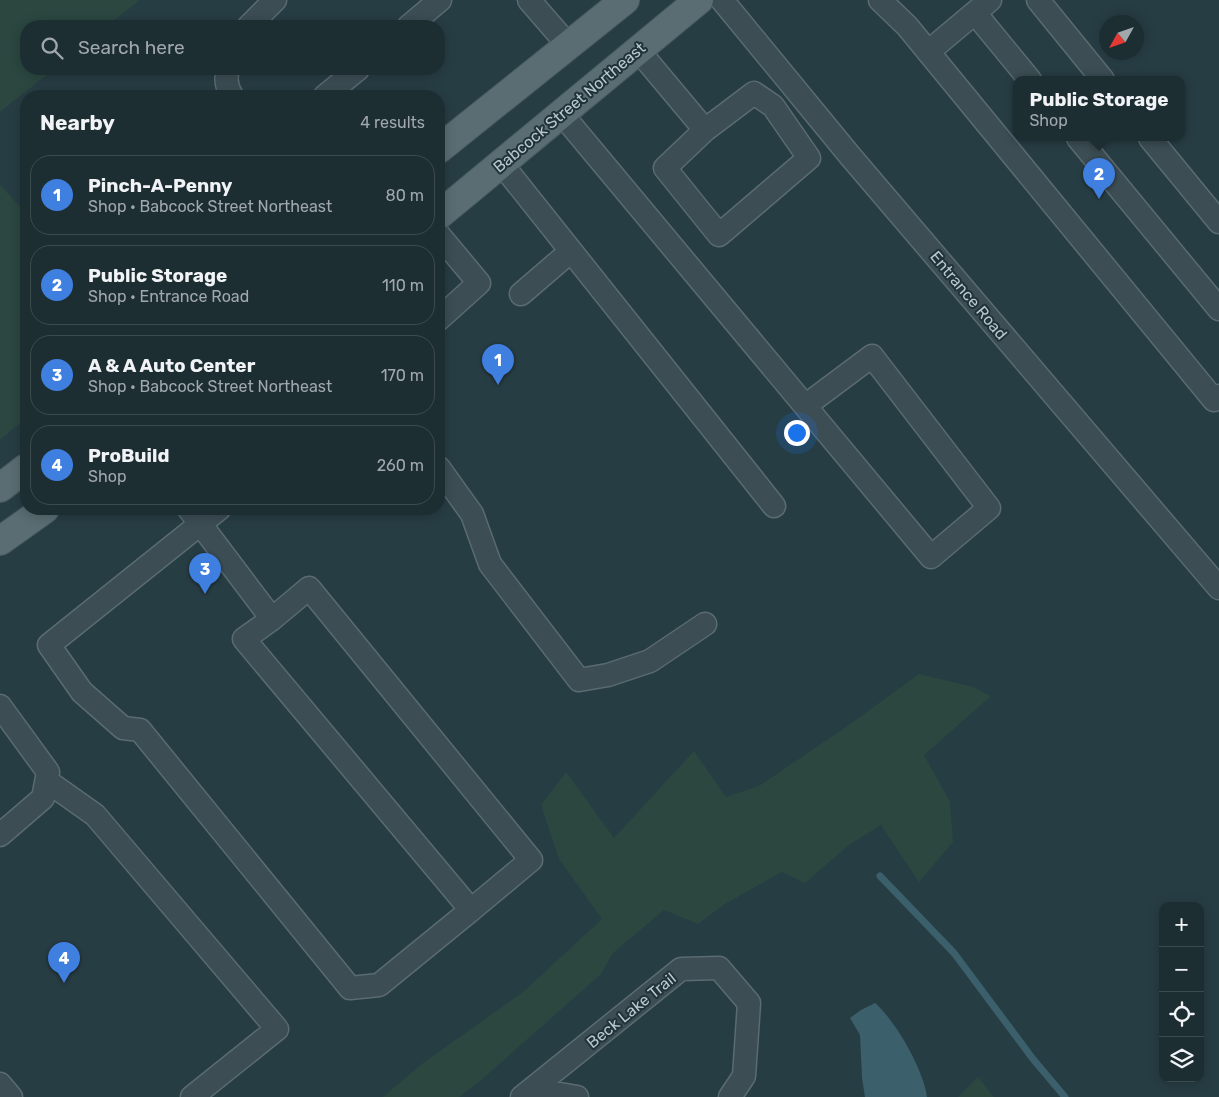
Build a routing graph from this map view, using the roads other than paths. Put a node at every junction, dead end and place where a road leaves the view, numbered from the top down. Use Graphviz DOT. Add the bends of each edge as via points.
graph roads {
  1 [pos="275,0"];
  2 [pos="440,0"];
  3 [pos="529,0"];
  4 [pos="699,0"];
  5 [pos="722,0"];
  6 [pos="880,0"];
  7 [pos="1038,0"];
  8 [pos="613,4"];
  9 [pos="982,6"];
  10 [pos="255,20"];
  11 [pos="416,20"];
  12 [pos="568,45"];
  13 [pos="638,50"];
  14 [pos="928,52"];
  15 [pos="226,75"];
  16 [pos="351,75"];
  17 [pos="1027,76"];
  18 [pos="1100,76"];
  19 [pos="228,90"];
  20 [pos="332,90"];
  21 [pos="562,114"];
  22 [pos="705,130"];
  23 [pos="1080,141"];
  24 [pos="1152,141"];
  25 [pos="445,144"];
  26 [pos="501,163"];
  27 [pos="445,210"];
  28 [pos="1219,222"];
  29 [pos="445,242"];
  30 [pos="570,251"];
  31 [pos="521,294"];
  32 [pos="1219,309"];
  33 [pos="445,314"];
  34 [pos="1219,396"];
  35 [pos="805,406"];
  36 [pos="20,473"];
  37 [pos="445,476"];
  38 [pos="0,488"];
  39 [pos="774,506"];
  40 [pos="37,515"];
  41 [pos="195,516"];
  42 [pos="0,541"];
  43 [pos="1219,588"];
  44 [pos="272,619"];
  45 [pos="705,624"];
  46 [pos="0,706"];
  47 [pos="46,780"];
  48 [pos="0,835"];
  49 [pos="471,910"];
  50 [pos="0,1084"];
  51 [pos="527,1093"];
  52 [pos="11,1097"];
  53 [pos="192,1097"];
  54 [pos="577,1097"];
  55 [pos="730,1097"];
  1 -- 10 [label="street"];
  2 -- 11 [label="street"];
  3 -- 12 [label="street"];
  4 -- 13 [label="main road, Babcock Street Northeast"];
  5 -- 43 [label="street, Entrance Road" via="846,151"];
  6 -- 14 [label="street"];
  7 -- 18 [label="street"];
  8 -- 12 [label="main road"];
  9 -- 14 [label="street"];
  9 -- 17 [label="street"];
  12 -- 25 [label="main road"];
  13 -- 21 [label="main road, Babcock Street Northeast"];
  13 -- 22 [label="street"];
  14 -- 34 [label="street" via="1214,400"];
  15 -- 19 [label="street"];
  16 -- 20 [label="street"];
  21 -- 26 [label="main road, Babcock Street Northeast"];
  21 -- 35 [label="street"];
  22 -- 22 [label="street" via="665,168 719,235 809,158 772,106 754,93"];
  23 -- 32 [label="street"];
  24 -- 28 [label="street"];
  26 -- 27 [label="main road, Babcock Street Northeast"];
  26 -- 30 [label="street"];
  29 -- 33 [label="street" via="479,283"];
  30 -- 31 [label="street"];
  30 -- 39 [label="street"];
  35 -- 35 [label="street" via="931,557 989,508 872,356"];
  36 -- 38 [label="main road"];
  37 -- 45 [label="street" via="472,514 490,564 578,680 608,675 650,661"];
  40 -- 42 [label="main road"];
  41 -- 44 [label="street"];
  41 -- 49 [label="street" via="49,645 82,692 123,728 140,730 350,988 379,985"];
  44 -- 49 [label="street" via="244,639"];
  44 -- 49 [label="street" via="309,588 531,860"];
  46 -- 47 [label="street" via="48,772"];
  47 -- 48 [label="street" via="43,798"];
  47 -- 53 [label="street" via="95,815 277,1029"];
  50 -- 52 [label="street"];
  51 -- 54 [label="street, Beck Lake Trail"];
  51 -- 55 [label="street, Beck Lake Trail" via="681,969 719,968 749,1003 744,1076"];
}
